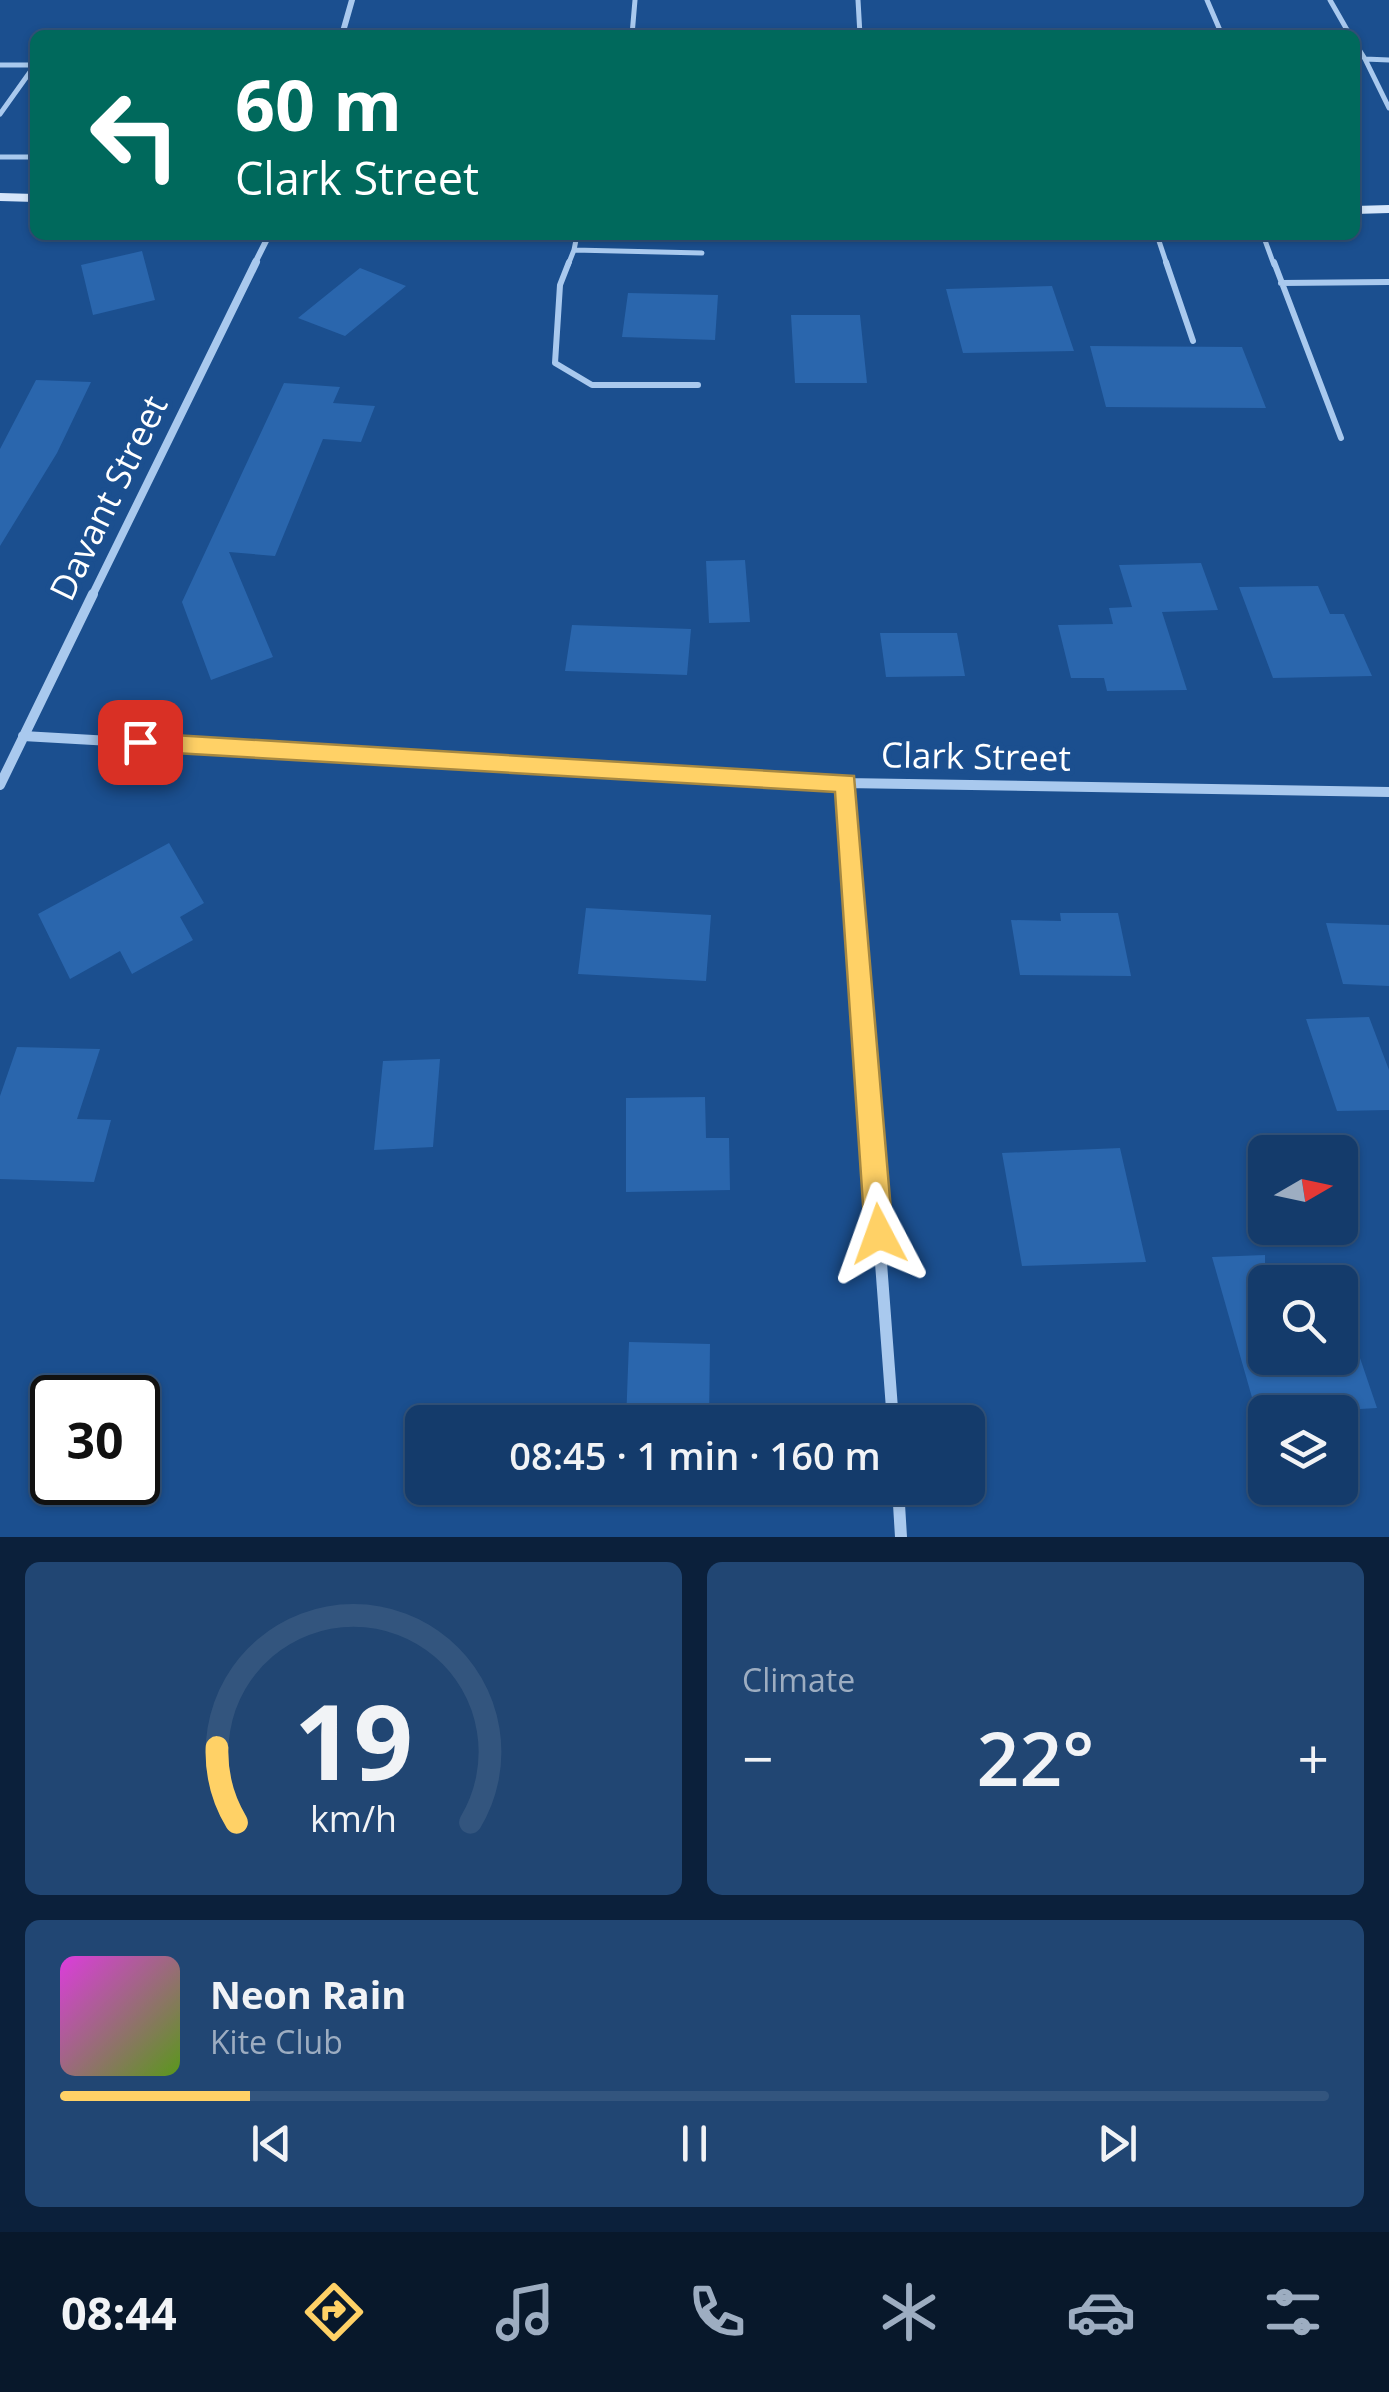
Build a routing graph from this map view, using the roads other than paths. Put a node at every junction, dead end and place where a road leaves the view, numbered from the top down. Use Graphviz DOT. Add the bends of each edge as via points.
graph roads {
  1 [pos="352,0"];
  2 [pos="636,0"];
  3 [pos="858,0"];
  4 [pos="1207,0"];
  5 [pos="1330,0"];
  6 [pos="343,30"];
  7 [pos="633,30"];
  8 [pos="860,30"];
  9 [pos="1220,30"];
  10 [pos="1347,30"];
  11 [pos="1360,52"];
  12 [pos="1364,59"];
  13 [pos="1389,60"];
  14 [pos="0,65"];
  15 [pos="30,65"];
  16 [pos="30,72"];
  17 [pos="1388,105"];
  18 [pos="0,114"];
  19 [pos="0,157"];
  20 [pos="30,157"];
  21 [pos="0,197"];
  22 [pos="30,198"];
  23 [pos="1389,209"];
  24 [pos="1360,210"];
  25 [pos="267,240"];
  26 [pos="575,240"];
  27 [pos="1159,240"];
  28 [pos="1266,240"];
  29 [pos="574,250"];
  30 [pos="702,253"];
  31 [pos="1389,282"];
  32 [pos="1281,283"];
  33 [pos="1193,340"];
  34 [pos="698,384"];
  35 [pos="1341,438"];
  36 [pos="23,736"];
  37 [pos="846,783"];
  38 [pos="0,785"];
  39 [pos="1389,792"];
  40 [pos="892,1405"];
  41 [pos="899,1505"];
  42 [pos="902,1537"];
  1 -- 6 [label="street"];
  2 -- 7 [label="lane"];
  3 -- 8 [label="lane"];
  4 -- 9 [label="lane"];
  5 -- 10 [label="lane"];
  11 -- 12 [label="lane"];
  12 -- 13 [label="lane"];
  12 -- 17 [label="lane"];
  14 -- 15 [label="lane"];
  16 -- 18 [label="lane"];
  19 -- 20 [label="lane"];
  21 -- 22 [label="main road"];
  23 -- 24 [label="main road"];
  25 -- 36 [label="street, Davant Street"];
  26 -- 29 [label="lane"];
  27 -- 33 [label="lane"];
  28 -- 32 [label="lane"];
  29 -- 30 [label="lane"];
  29 -- 34 [label="lane" via="560,286 555,363 592,385"];
  31 -- 32 [label="lane"];
  32 -- 35 [label="lane"];
  36 -- 37 [label="street, Clark Street"];
  36 -- 38 [label="street, Davant Street"];
  37 -- 39 [label="street, Clark Street"];
  37 -- 40 [label="street"];
  41 -- 42 [label="street"];
}
